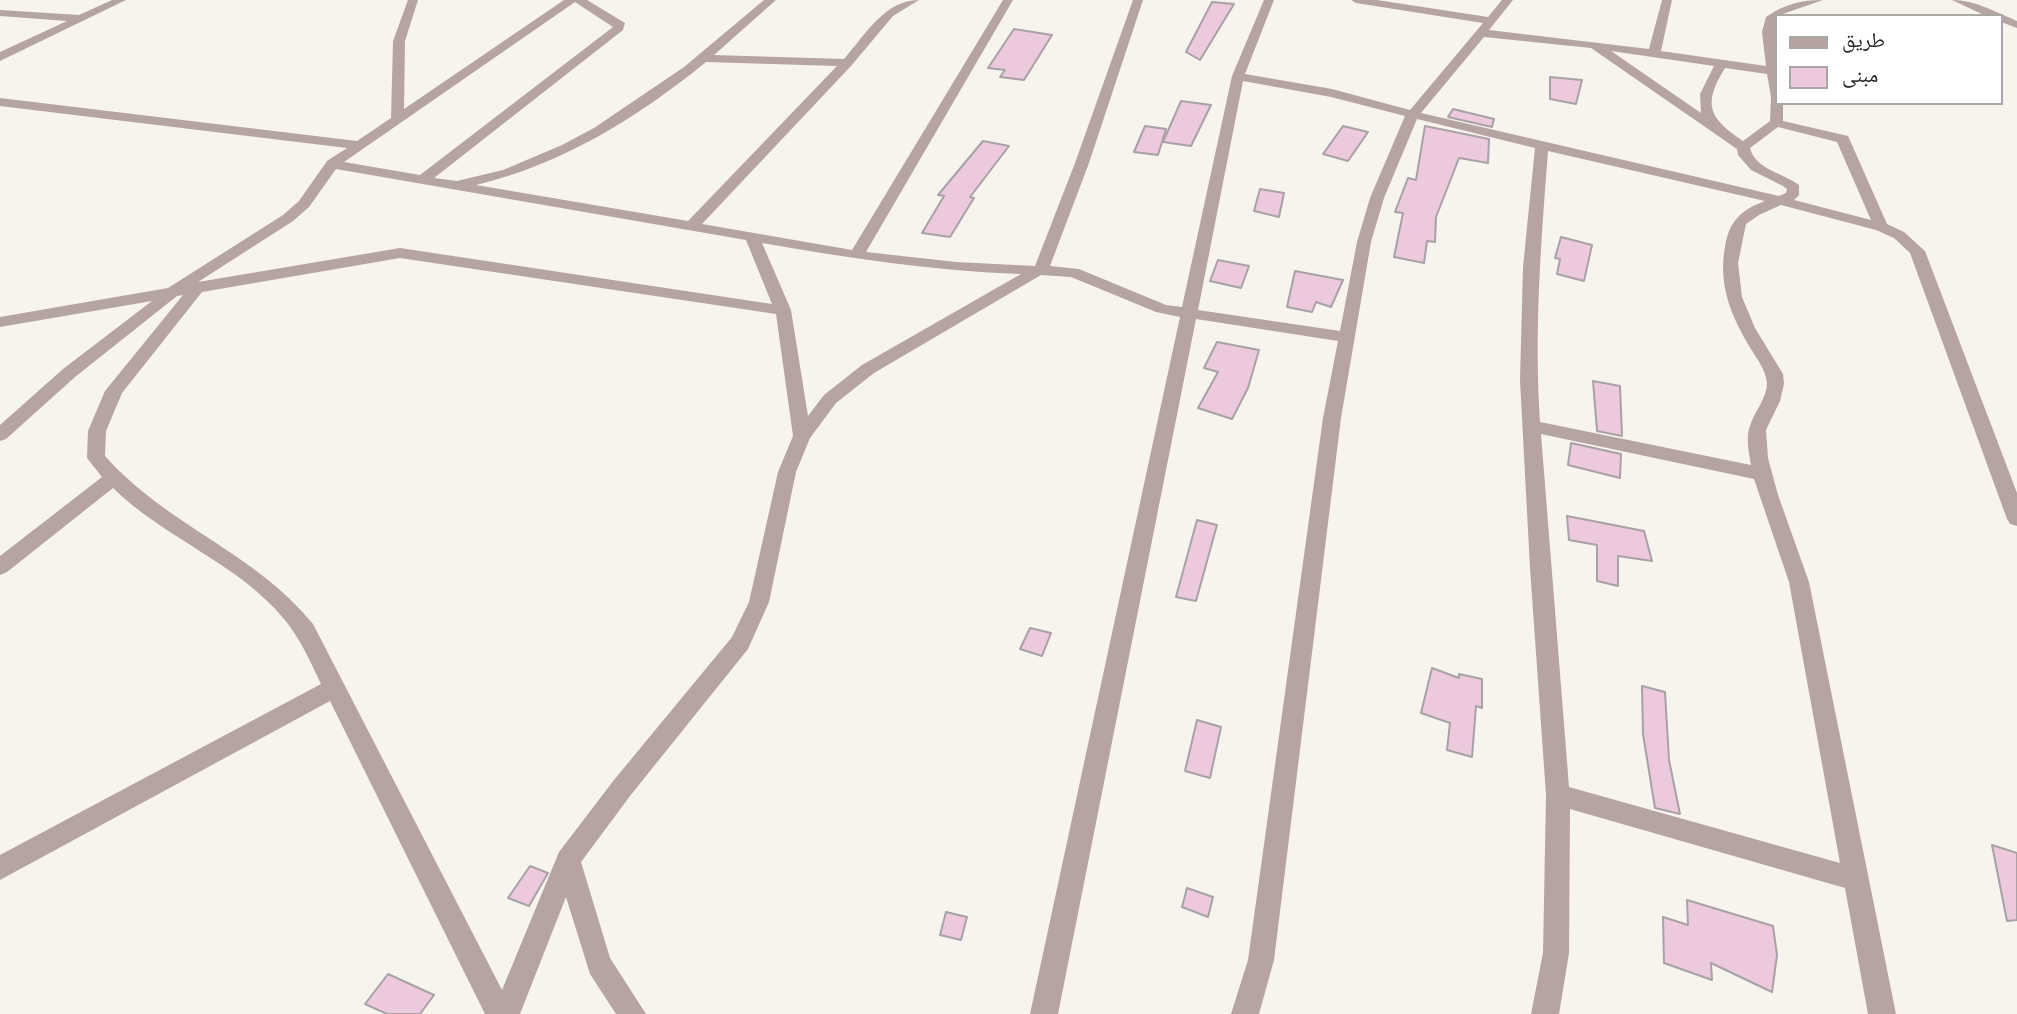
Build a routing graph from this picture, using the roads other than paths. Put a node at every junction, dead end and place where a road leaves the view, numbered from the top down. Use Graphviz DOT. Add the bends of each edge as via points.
graph roads {
  1 [pos="121,0"];
  2 [pos="413,0"];
  3 [pos="571,0"];
  4 [pos="579,0"];
  5 [pos="771,0"];
  6 [pos="912,0"];
  7 [pos="1008,0"];
  8 [pos="1138,0"];
  9 [pos="1269,0"];
  10 [pos="1356,0"];
  11 [pos="1508,0"];
  12 [pos="1667,0"];
  13 [pos="1818,0"];
  14 [pos="1957,0"];
  15 [pos="0,13"];
  16 [pos="15,14"];
  17 [pos="1778,14"];
  18 [pos="1992,14"];
  19 [pos="1776,15"];
  20 [pos="82,19"];
  21 [pos="0,20"];
  22 [pos="1492,21"];
  23 [pos="1483,33"];
  24 [pos="1594,45"];
  25 [pos="1654,54"];
  26 [pos="0,57"];
  27 [pos="705,58"];
  28 [pos="847,63"];
  29 [pos="1721,64"];
  30 [pos="1773,71"];
  31 [pos="1238,76"];
  32 [pos="0,102"];
  33 [pos="1412,115"];
  34 [pos="397,117"];
  35 [pos="1776,123"];
  36 [pos="1715,127"];
  37 [pos="357,145"];
  38 [pos="1542,146"];
  39 [pos="1743,146"];
  40 [pos="332,164"];
  41 [pos="422,180"];
  42 [pos="454,186"];
  43 [pos="1782,201"];
  44 [pos="691,227"];
  45 [pos="1881,228"];
  46 [pos="752,237"];
  47 [pos="856,255"];
  48 [pos="1041,269"];
  49 [pos="198,287"];
  50 [pos="174,291"];
  51 [pos="783,310"];
  52 [pos="1190,315"];
  53 [pos="0,322"];
  54 [pos="1345,337"];
  55 [pos="1531,426"];
  56 [pos="0,435"];
  57 [pos="802,436"];
  58 [pos="1761,474"];
  59 [pos="114,478"];
  60 [pos="2017,519"];
  61 [pos="0,567"];
  62 [pos="334,688"];
  63 [pos="1558,795"];
  64 [pos="568,860"];
  65 [pos="0,868"];
  66 [pos="1858,880"];
  67 [pos="500,1014"];
  68 [pos="506,1014"];
  69 [pos="632,1014"];
  70 [pos="1044,1014"];
  71 [pos="1245,1014"];
  72 [pos="1545,1014"];
  73 [pos="1882,1014"];
  1 -- 20 [label="street"];
  2 -- 34 [label="street" via="399,41"];
  3 -- 34 [label="street"];
  4 -- 41 [label="street" via="619,23 618,28"];
  5 -- 27 [label="street"];
  6 -- 28 [label="street" via="889,14"];
  7 -- 47 [label="street"];
  8 -- 48 [label="street"];
  9 -- 31 [label="street"];
  10 -- 22 [label="street"];
  11 -- 22 [label="street"];
  12 -- 25 [label="street"];
  13 -- 17 [label="street"];
  14 -- 18 [label="street"];
  15 -- 16 [label="street"];
  16 -- 20 [label="street"];
  16 -- 21 [label="street"];
  19 -- 30 [label="street" via="1770,19 1768,43"];
  20 -- 26 [label="street"];
  22 -- 23 [label="street"];
  23 -- 24 [label="street"];
  23 -- 33 [label="street"];
  24 -- 25 [label="street"];
  24 -- 36 [label="street"];
  25 -- 29 [label="street"];
  27 -- 28 [label="street"];
  27 -- 42 [label="street" via="637,108 564,150 508,173"];
  28 -- 44 [label="street"];
  29 -- 30 [label="street"];
  29 -- 36 [label="street" via="1704,97"];
  30 -- 35 [label="street"];
  31 -- 33 [label="street" via="1332,93"];
  31 -- 52 [label="street"];
  32 -- 37 [label="street"];
  33 -- 38 [label="street"];
  33 -- 54 [label="street" via="1370,218"];
  34 -- 37 [label="street"];
  35 -- 39 [label="street"];
  35 -- 45 [label="street" via="1843,139"];
  36 -- 39 [label="street"];
  37 -- 40 [label="street"];
  38 -- 43 [label="street"];
  38 -- 55 [label="street" via="1529,315"];
  39 -- 43 [label="street" via="1750,163 1794,188"];
  40 -- 41 [label="street"];
  40 -- 50 [label="street" via="304,204 288,218"];
  41 -- 42 [label="street"];
  42 -- 44 [label="street"];
  43 -- 45 [label="street"];
  43 -- 58 [label="street" via="1742,219 1732,247 1737,311 1777,384 1757,430"];
  44 -- 46 [label="street"];
  45 -- 60 [label="street" via="1899,235 1917,251"];
  46 -- 47 [label="street"];
  46 -- 51 [label="street"];
  47 -- 48 [label="street" via="956,267"];
  48 -- 52 [label="street" via="1074,272 1162,309"];
  48 -- 57 [label="street" via="868,369 830,399"];
  49 -- 50 [label="street"];
  49 -- 51 [label="street" via="400,253"];
  49 -- 59 [label="street" via="114,391 97,430 96,458"];
  50 -- 53 [label="street"];
  50 -- 56 [label="street" via="69,373"];
  51 -- 57 [label="street"];
  52 -- 54 [label="street"];
  52 -- 70 [label="street"];
  54 -- 71 [label="street" via="1261,960"];
  55 -- 58 [label="street"];
  55 -- 63 [label="street"];
  57 -- 64 [label="street" via="775,519 758,602 740,643"];
  58 -- 66 [label="street" via="1794,561"];
  59 -- 61 [label="street"];
  59 -- 62 [label="street" via="157,515 272,590 305,630"];
  62 -- 65 [label="street"];
  62 -- 67 [label="street"];
  63 -- 66 [label="street"];
  63 -- 72 [label="street" via="1556,953"];
  64 -- 68 [label="street"];
  64 -- 69 [label="street" via="599,965"];
  66 -- 73 [label="street"];
}
